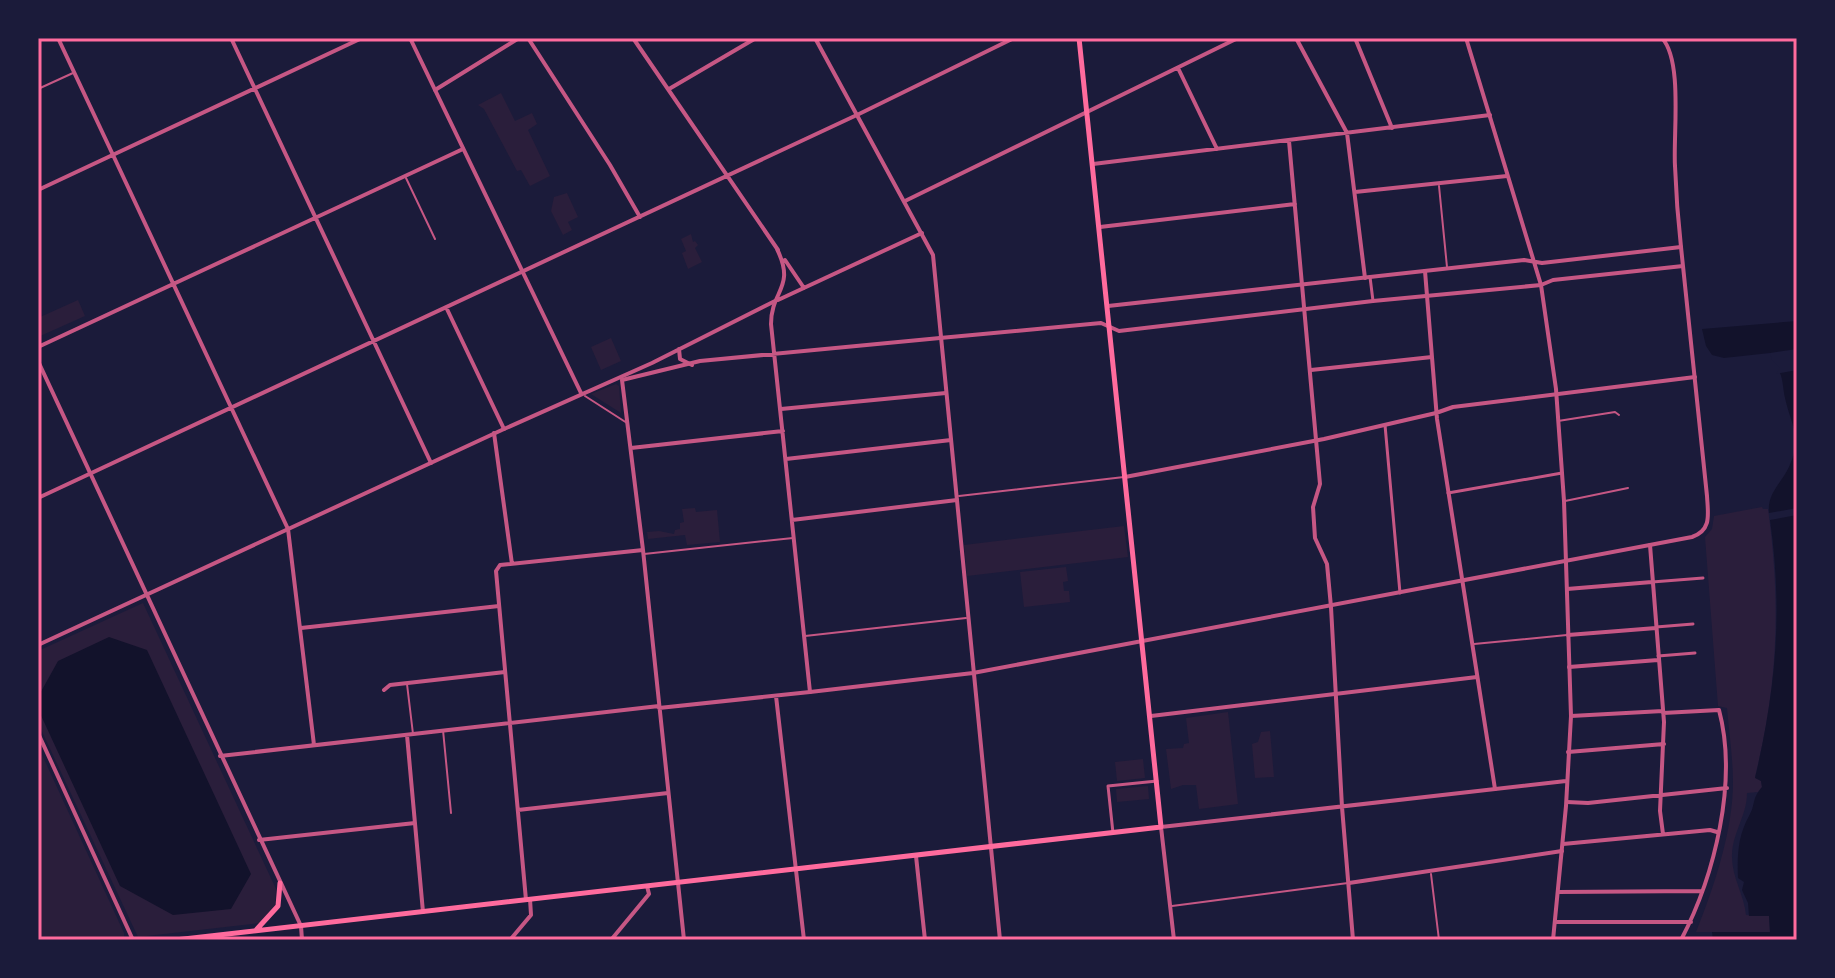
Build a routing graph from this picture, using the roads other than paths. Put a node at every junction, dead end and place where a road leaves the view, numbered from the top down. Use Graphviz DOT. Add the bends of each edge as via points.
graph roads {
  1 [pos="58,38"];
  2 [pos="231,38"];
  3 [pos="362,38"];
  4 [pos="410,38"];
  5 [pos="519,38"];
  6 [pos="528,38"];
  7 [pos="633,38"];
  8 [pos="756,38"];
  9 [pos="823,38"];
  10 [pos="1014,38"];
  11 [pos="1079,38"];
  12 [pos="1238,38"];
  13 [pos="1296,38"];
  14 [pos="1355,38"];
  15 [pos="1466,38"];
  16 [pos="1542,38"];
  17 [pos="1563,38"];
  18 [pos="816,40"];
  19 [pos="1663,40"];
  20 [pos="1178,68"];
  21 [pos="74,72"];
  22 [pos="255,88"];
  23 [pos="38,89"];
  24 [pos="668,89"];
  25 [pos="435,90"];
  26 [pos="1087,113"];
  27 [pos="859,114"];
  28 [pos="1490,115"];
  29 [pos="1392,128"];
  30 [pos="1347,133"];
  31 [pos="1289,141"];
  32 [pos="463,149"];
  33 [pos="1217,149"];
  34 [pos="113,155"];
  35 [pos="1093,164"];
  36 [pos="405,176"];
  37 [pos="727,176"];
  38 [pos="1507,176"];
  39 [pos="1438,182"];
  40 [pos="38,190"];
  41 [pos="1355,192"];
  42 [pos="905,201"];
  43 [pos="1295,204"];
  44 [pos="640,217"];
  45 [pos="315,218"];
  46 [pos="1100,227"];
  47 [pos="923,233"];
  48 [pos="435,239"];
  49 [pos="1681,247"];
  50 [pos="777,249"];
  51 [pos="1532,262"];
  52 [pos="1684,266"];
  53 [pos="1448,269"];
  54 [pos="1425,271"];
  55 [pos="523,272"];
  56 [pos="1368,277"];
  57 [pos="174,285"];
  58 [pos="1304,285"];
  59 [pos="1541,285"];
  60 [pos="804,288"];
  61 [pos="1427,296"];
  62 [pos="775,301"];
  63 [pos="1373,301"];
  64 [pos="1108,306"];
  65 [pos="446,307"];
  66 [pos="1305,309"];
  67 [pos="1111,327"];
  68 [pos="940,338"];
  69 [pos="373,341"];
  70 [pos="38,347"];
  71 [pos="679,349"];
  72 [pos="774,356"];
  73 [pos="1432,357"];
  74 [pos="38,361"];
  75 [pos="692,365"];
  76 [pos="1311,370"];
  77 [pos="1695,377"];
  78 [pos="622,380"];
  79 [pos="604,384"];
  80 [pos="581,393"];
  81 [pos="946,393"];
  82 [pos="1556,396"];
  83 [pos="231,408"];
  84 [pos="780,410"];
  85 [pos="1436,413"];
  86 [pos="1619,415"];
  87 [pos="1558,421"];
  88 [pos="628,423"];
  89 [pos="1385,425"];
  90 [pos="504,429"];
  91 [pos="783,431"];
  92 [pos="494,433"];
  93 [pos="951,440"];
  94 [pos="1317,440"];
  95 [pos="631,448"];
  96 [pos="786,459"];
  97 [pos="431,463"];
  98 [pos="1562,473"];
  99 [pos="90,474"];
  100 [pos="1125,477"];
  101 [pos="1628,488"];
  102 [pos="1448,493"];
  103 [pos="38,498"];
  104 [pos="957,498"];
  105 [pos="1564,501"];
  106 [pos="792,520"];
  107 [pos="288,529"];
  108 [pos="794,538"];
  109 [pos="1650,545"];
  110 [pos="643,552"];
  111 [pos="1565,561"];
  112 [pos="512,564"];
  113 [pos="1703,578"];
  114 [pos="1462,582"];
  115 [pos="1652,582"];
  116 [pos="1566,590"];
  117 [pos="1400,594"];
  118 [pos="146,595"];
  119 [pos="499,606"];
  120 [pos="1331,607"];
  121 [pos="968,617"];
  122 [pos="1693,624"];
  123 [pos="1656,627"];
  124 [pos="301,628"];
  125 [pos="1568,635"];
  126 [pos="804,636"];
  127 [pos="1143,642"];
  128 [pos="1472,644"];
  129 [pos="38,645"];
  130 [pos="1695,653"];
  131 [pos="1658,658"];
  132 [pos="1569,667"];
  133 [pos="505,672"];
  134 [pos="973,673"];
  135 [pos="1477,677"];
  136 [pos="407,683"];
  137 [pos="384,690"];
  138 [pos="810,692"];
  139 [pos="1336,692"];
  140 [pos="776,696"];
  141 [pos="659,707"];
  142 [pos="1663,712"];
  143 [pos="1151,716"];
  144 [pos="1571,716"];
  145 [pos="509,722"];
  146 [pos="443,730"];
  147 [pos="38,733"];
  148 [pos="410,734"];
  149 [pos="1664,744"];
  150 [pos="314,745"];
  151 [pos="1568,752"];
  152 [pos="220,756"];
  153 [pos="1157,781"];
  154 [pos="1566,781"];
  155 [pos="1727,788"];
  156 [pos="1495,789"];
  157 [pos="668,793"];
  158 [pos="1662,795"];
  159 [pos="1567,802"];
  160 [pos="1342,807"];
  161 [pos="518,810"];
  162 [pos="451,813"];
  163 [pos="415,823"];
  164 [pos="1161,827"];
  165 [pos="1717,832"];
  166 [pos="1113,833"];
  167 [pos="1663,834"];
  168 [pos="259,840"];
  169 [pos="1563,844"];
  170 [pos="990,847"];
  171 [pos="1562,851"];
  172 [pos="916,856"];
  173 [pos="795,870"];
  174 [pos="1431,871"];
  175 [pos="280,883"];
  176 [pos="679,883"];
  177 [pos="1349,883"];
  178 [pos="647,886"];
  179 [pos="1702,891"];
  180 [pos="1558,892"];
  181 [pos="528,900"];
  182 [pos="1170,906"];
  183 [pos="423,912"];
  184 [pos="1555,922"];
  185 [pos="1691,922"];
  186 [pos="301,926"];
  187 [pos="253,931"];
  188 [pos="202,938"];
  189 [pos="133,940"];
  190 [pos="175,940"];
  191 [pos="302,940"];
  192 [pos="510,940"];
  193 [pos="611,940"];
  194 [pos="684,940"];
  195 [pos="804,940"];
  196 [pos="925,940"];
  197 [pos="1000,940"];
  198 [pos="1174,940"];
  199 [pos="1353,940"];
  200 [pos="1439,940"];
  201 [pos="1553,940"];
  202 [pos="1681,940"];
  1 -- 21 [label="street"];
  2 -- 22 [label="street"];
  3 -- 22 [label="street"];
  4 -- 25 [label="street"];
  5 -- 25 [label="street"];
  6 -- 44 [label="street"];
  7 -- 24 [label="street"];
  8 -- 24 [label="street"];
  9 -- 18 [label="street"];
  10 -- 27 [label="street"];
  11 -- 26 [label="main road"];
  12 -- 20 [label="street"];
  13 -- 30 [label="street"];
  14 -- 29 [label="street"];
  15 -- 28 [label="street"];
  16 -- 17 [label="street"];
  18 -- 27 [label="street"];
  19 -- 49 [label="street" via="1671,61 1676,112"];
  20 -- 26 [label="street"];
  20 -- 33 [label="street"];
  21 -- 23 [label="lane"];
  21 -- 34 [label="street"];
  22 -- 34 [label="street"];
  22 -- 45 [label="street"];
  24 -- 37 [label="street"];
  25 -- 32 [label="street"];
  26 -- 35 [label="main road"];
  26 -- 42 [label="street"];
  27 -- 37 [label="street"];
  27 -- 42 [label="street"];
  28 -- 29 [label="street"];
  28 -- 38 [label="street"];
  29 -- 30 [label="street"];
  30 -- 31 [label="street"];
  30 -- 41 [label="street"];
  31 -- 33 [label="street"];
  31 -- 43 [label="street"];
  32 -- 36 [label="street"];
  32 -- 55 [label="street"];
  33 -- 35 [label="street"];
  34 -- 40 [label="street"];
  34 -- 57 [label="street"];
  35 -- 46 [label="main road"];
  36 -- 45 [label="street"];
  36 -- 48 [label="lane"];
  37 -- 44 [label="street"];
  37 -- 50 [label="street"];
  38 -- 39 [label="street"];
  38 -- 51 [label="street"];
  39 -- 41 [label="street"];
  39 -- 53 [label="lane"];
  41 -- 56 [label="street"];
  42 -- 47 [label="street"];
  43 -- 46 [label="street"];
  43 -- 58 [label="street"];
  44 -- 55 [label="street"];
  45 -- 57 [label="street"];
  45 -- 69 [label="street"];
  46 -- 64 [label="main road"];
  47 -- 60 [label="street"];
  47 -- 68 [label="street" via="933,255"];
  49 -- 51 [label="street"];
  49 -- 52 [label="street"];
  50 -- 60 [label="street"];
  50 -- 62 [label="street" via="785,278"];
  51 -- 53 [label="street"];
  51 -- 59 [label="street"];
  52 -- 59 [label="street"];
  52 -- 77 [label="street"];
  53 -- 54 [label="street"];
  54 -- 56 [label="street"];
  54 -- 61 [label="street"];
  55 -- 65 [label="street"];
  55 -- 80 [label="street"];
  56 -- 58 [label="street"];
  56 -- 63 [label="street"];
  57 -- 70 [label="street"];
  57 -- 83 [label="street"];
  58 -- 64 [label="street"];
  58 -- 66 [label="street"];
  59 -- 61 [label="street"];
  59 -- 82 [label="street"];
  60 -- 62 [label="street"];
  61 -- 63 [label="street"];
  61 -- 73 [label="street"];
  62 -- 71 [label="street"];
  62 -- 72 [label="street"];
  63 -- 66 [label="street"];
  64 -- 67 [label="main road"];
  65 -- 69 [label="street"];
  65 -- 90 [label="street"];
  66 -- 67 [label="street" via="1119,331"];
  66 -- 76 [label="street"];
  67 -- 68 [label="street" via="1101,323"];
  67 -- 100 [label="main road"];
  68 -- 72 [label="street"];
  68 -- 81 [label="street"];
  69 -- 83 [label="street"];
  69 -- 97 [label="street"];
  71 -- 75 [label="street" via="680,359"];
  71 -- 79 [label="street"];
  72 -- 75 [label="street"];
  72 -- 84 [label="street"];
  73 -- 76 [label="street"];
  73 -- 85 [label="street"];
  74 -- 99 [label="street"];
  75 -- 78 [label="street"];
  76 -- 94 [label="street"];
  77 -- 82 [label="street"];
  77 -- 109 [label="street" via="1708,512 1705,529 1692,537"];
  78 -- 79 [label="street"];
  78 -- 88 [label="street"];
  79 -- 80 [label="street"];
  80 -- 88 [label="lane"];
  80 -- 90 [label="street"];
  81 -- 84 [label="street"];
  81 -- 93 [label="street"];
  82 -- 85 [label="street"];
  82 -- 87 [label="street"];
  83 -- 99 [label="street"];
  83 -- 107 [label="street"];
  84 -- 91 [label="street"];
  85 -- 89 [label="street"];
  85 -- 102 [label="street"];
  86 -- 87 [label="lane"];
  87 -- 98 [label="street"];
  88 -- 95 [label="street"];
  89 -- 94 [label="street"];
  89 -- 117 [label="street"];
  90 -- 92 [label="street"];
  91 -- 95 [label="street"];
  91 -- 96 [label="street"];
  92 -- 97 [label="street"];
  92 -- 112 [label="street"];
  93 -- 96 [label="street"];
  93 -- 104 [label="street"];
  94 -- 100 [label="street"];
  94 -- 120 [label="street" via="1315,538 1327,564"];
  95 -- 110 [label="street"];
  96 -- 106 [label="street"];
  97 -- 107 [label="street"];
  98 -- 102 [label="street"];
  98 -- 105 [label="street"];
  99 -- 103 [label="street"];
  99 -- 118 [label="street"];
  100 -- 104 [label="lane"];
  100 -- 127 [label="main road"];
  101 -- 105 [label="lane"];
  102 -- 114 [label="street"];
  104 -- 106 [label="street"];
  104 -- 121 [label="street"];
  105 -- 111 [label="street"];
  106 -- 108 [label="street"];
  107 -- 118 [label="street"];
  107 -- 124 [label="street"];
  108 -- 110 [label="lane"];
  108 -- 126 [label="street"];
  109 -- 111 [label="street"];
  109 -- 115 [label="street"];
  110 -- 112 [label="street"];
  110 -- 141 [label="street"];
  111 -- 114 [label="street"];
  111 -- 116 [label="street"];
  112 -- 119 [label="street" via="497,568"];
  113 -- 115 [label="street"];
  114 -- 117 [label="street"];
  114 -- 128 [label="street"];
  115 -- 116 [label="street"];
  115 -- 123 [label="street"];
  116 -- 125 [label="street"];
  117 -- 120 [label="street"];
  118 -- 129 [label="street"];
  118 -- 152 [label="street"];
  119 -- 124 [label="street"];
  119 -- 133 [label="street"];
  120 -- 127 [label="street"];
  120 -- 139 [label="street"];
  121 -- 126 [label="lane"];
  121 -- 134 [label="street"];
  122 -- 123 [label="street"];
  123 -- 125 [label="street"];
  123 -- 131 [label="street"];
  124 -- 150 [label="street"];
  125 -- 128 [label="lane"];
  125 -- 132 [label="street"];
  126 -- 138 [label="street"];
  127 -- 134 [label="street"];
  127 -- 143 [label="main road"];
  128 -- 135 [label="street"];
  130 -- 131 [label="street"];
  131 -- 132 [label="street"];
  131 -- 142 [label="street"];
  132 -- 144 [label="street"];
  133 -- 136 [label="street"];
  133 -- 145 [label="street"];
  134 -- 138 [label="street"];
  134 -- 170 [label="street"];
  135 -- 139 [label="street"];
  135 -- 156 [label="street"];
  136 -- 137 [label="street"];
  136 -- 148 [label="lane"];
  138 -- 140 [label="street"];
  139 -- 143 [label="street"];
  139 -- 160 [label="street"];
  140 -- 141 [label="street"];
  140 -- 173 [label="street"];
  141 -- 145 [label="street"];
  141 -- 157 [label="street"];
  142 -- 144 [label="street"];
  142 -- 149 [label="street"];
  142 -- 155 [label="street" via="1719,710"];
  143 -- 153 [label="main road"];
  144 -- 151 [label="street"];
  145 -- 146 [label="street"];
  145 -- 161 [label="street"];
  146 -- 148 [label="street"];
  146 -- 162 [label="lane"];
  147 -- 189 [label="street"];
  148 -- 150 [label="street"];
  148 -- 163 [label="street"];
  149 -- 151 [label="street"];
  149 -- 158 [label="street"];
  150 -- 152 [label="street"];
  151 -- 154 [label="street"];
  152 -- 168 [label="street"];
  153 -- 164 [label="main road"];
  153 -- 166 [label="street" via="1108,786"];
  154 -- 156 [label="street"];
  154 -- 159 [label="street"];
  155 -- 158 [label="street"];
  155 -- 165 [label="street"];
  156 -- 160 [label="street"];
  157 -- 161 [label="street"];
  157 -- 176 [label="street"];
  158 -- 159 [label="street"];
  158 -- 167 [label="street"];
  159 -- 169 [label="street"];
  160 -- 164 [label="street"];
  160 -- 177 [label="street"];
  161 -- 181 [label="street"];
  163 -- 168 [label="street"];
  163 -- 183 [label="street"];
  164 -- 166 [label="main road"];
  164 -- 182 [label="street"];
  165 -- 167 [label="street"];
  165 -- 179 [label="street"];
  166 -- 170 [label="main road"];
  167 -- 169 [label="street"];
  168 -- 175 [label="street"];
  169 -- 171 [label="street"];
  170 -- 172 [label="main road"];
  170 -- 197 [label="street"];
  171 -- 174 [label="street"];
  171 -- 180 [label="street"];
  172 -- 173 [label="main road"];
  172 -- 196 [label="street"];
  173 -- 176 [label="main road"];
  173 -- 195 [label="street"];
  174 -- 177 [label="street"];
  174 -- 200 [label="lane"];
  175 -- 186 [label="street"];
  175 -- 187 [label="main road" via="275,912"];
  176 -- 178 [label="main road"];
  176 -- 194 [label="street"];
  177 -- 182 [label="lane"];
  177 -- 199 [label="street"];
  178 -- 181 [label="main road"];
  178 -- 193 [label="street" via="649,894"];
  179 -- 180 [label="street"];
  179 -- 185 [label="street"];
  180 -- 184 [label="street"];
  181 -- 183 [label="main road"];
  181 -- 192 [label="street" via="531,915"];
  182 -- 198 [label="street"];
  183 -- 186 [label="main road"];
  184 -- 185 [label="street"];
  184 -- 201 [label="street"];
  185 -- 202 [label="street"];
  186 -- 187 [label="main road"];
  186 -- 191 [label="street"];
  187 -- 188 [label="main road"];
  188 -- 190 [label="main road"];
}
